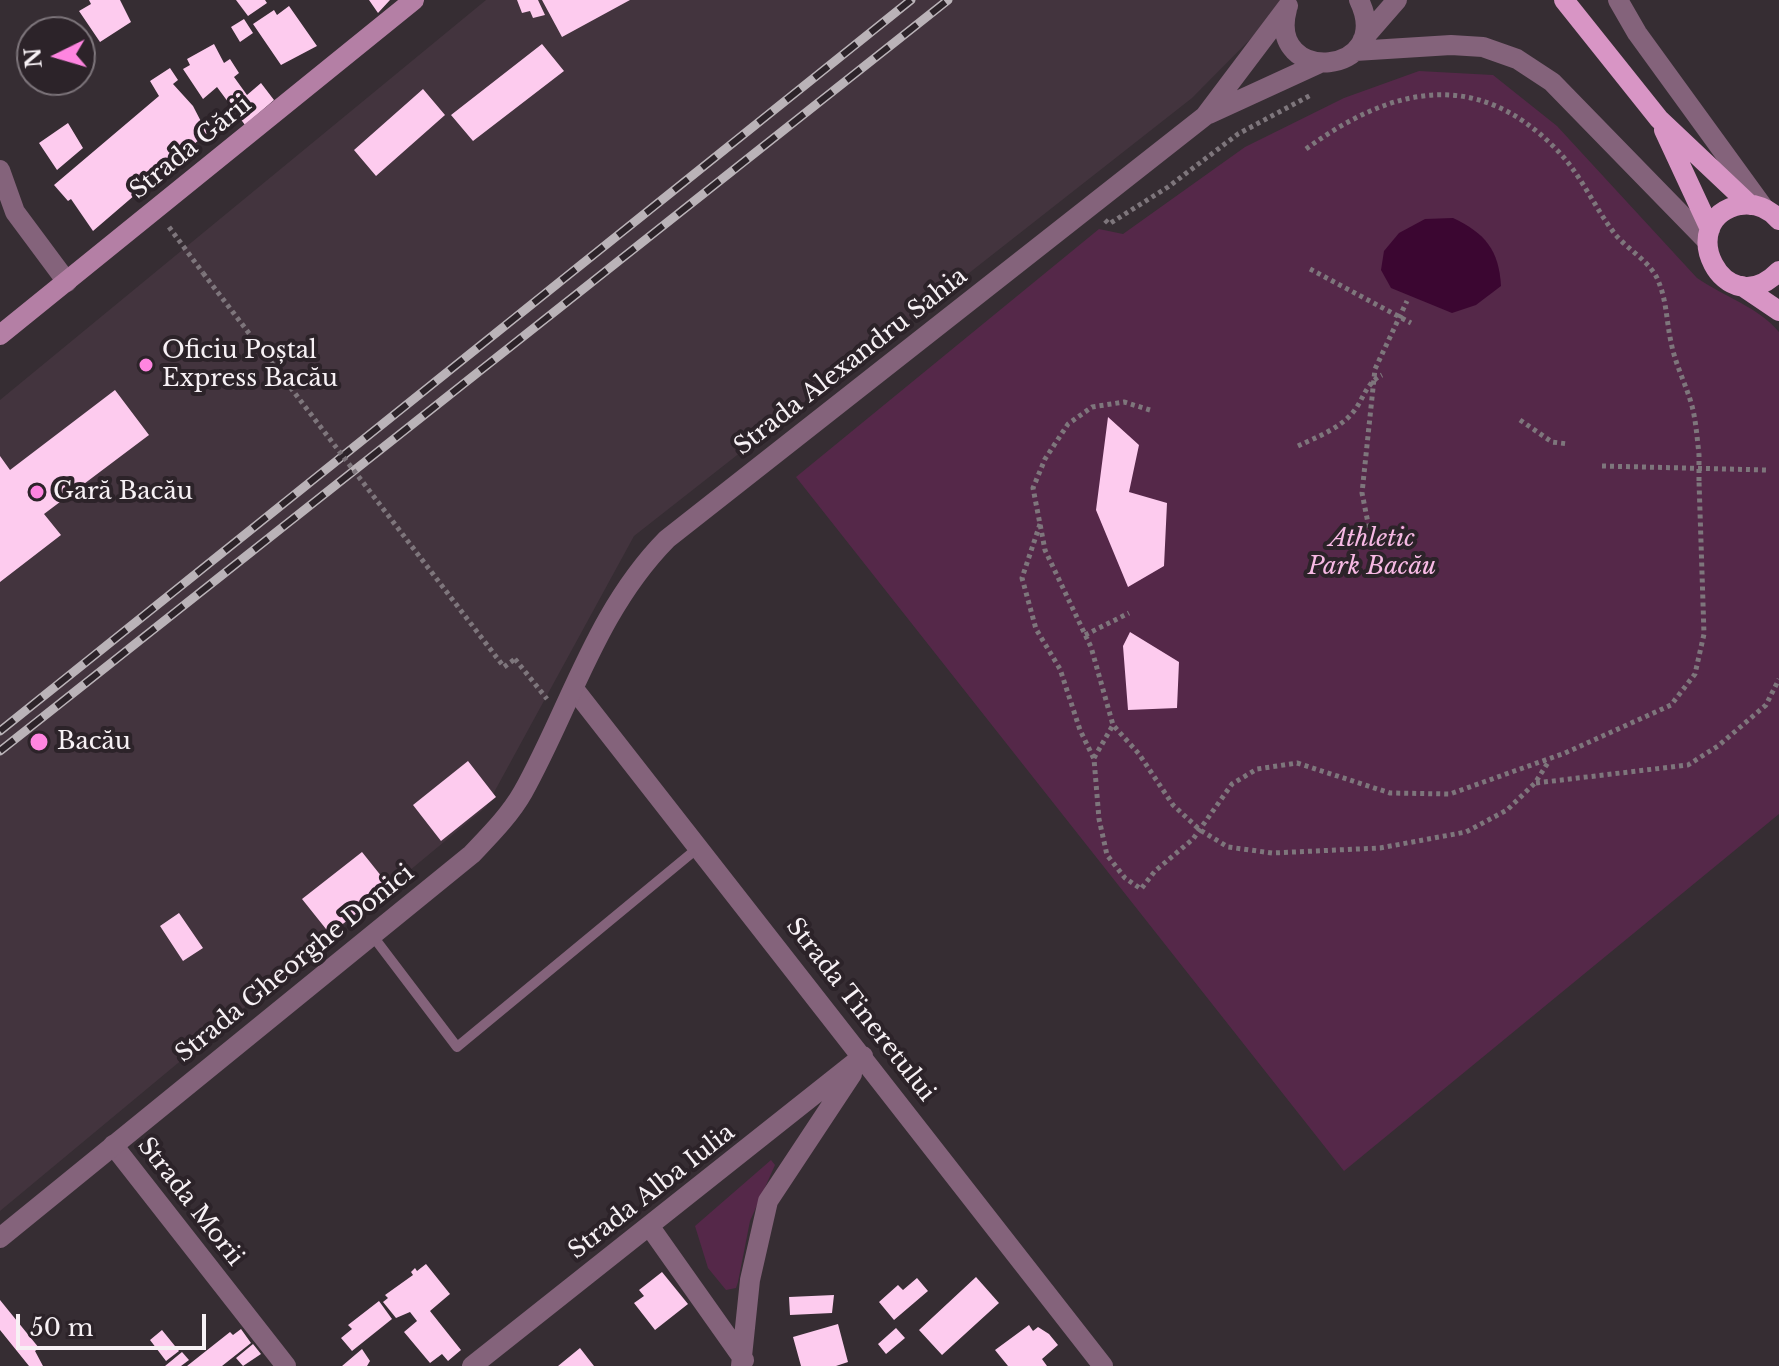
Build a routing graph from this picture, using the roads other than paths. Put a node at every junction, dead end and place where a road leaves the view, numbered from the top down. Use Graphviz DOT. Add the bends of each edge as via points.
graph roads {
  1 [pos="414,0"];
  2 [pos="1359,0"];
  3 [pos="1397,0"];
  4 [pos="1564,0"];
  5 [pos="1618,0"];
  6 [pos="1290,3"];
  7 [pos="1359,45"];
  8 [pos="1318,64"];
  9 [pos="1205,116"];
  10 [pos="1659,119"];
  11 [pos="0,170"];
  12 [pos="1764,211"];
  13 [pos="7,219"];
  14 [pos="1709,235"];
  15 [pos="1779,271"];
  16 [pos="67,282"];
  17 [pos="1742,286"];
  18 [pos="1779,311"];
  19 [pos="0,335"];
  20 [pos="565,692"];
  21 [pos="699,847"];
  22 [pos="372,935"];
  23 [pos="863,1056"];
  24 [pos="113,1145"];
  25 [pos="650,1227"];
  26 [pos="0,1238"];
  27 [pos="744,1363"];
  28 [pos="286,1366"];
  29 [pos="472,1366"];
  30 [pos="1103,1366"];
  1 -- 16 [label="main road, Strada Gării"];
  2 -- 7 [label="street" via="1365,12"];
  3 -- 7 [label="street"];
  4 -- 10 [label="main road"];
  5 -- 12 [label="street"];
  6 -- 8 [label="street" via="1284,20 1290,45"];
  6 -- 9 [label="street, Strada Alexandru Sahia"];
  7 -- 8 [label="street, Strada Alexandru Sahia" via="1334,64"];
  7 -- 14 [label="street" via="1483,47 1517,59 1552,82"];
  8 -- 9 [label="street, Strada Alexandru Sahia"];
  9 -- 20 [label="street, Strada Alexandru Sahia" via="667,539 615,602"];
  10 -- 12 [label="main road"];
  10 -- 14 [label="main road"];
  11 -- 13 [label="street"];
  12 -- 14 [label="main road" via="1727,210"];
  13 -- 16 [label="street"];
  14 -- 17 [label="main road" via="1712,265"];
  15 -- 17 [label="main road" via="1768,281"];
  16 -- 19 [label="main road, Strada Gării"];
  17 -- 18 [label="main road"];
  20 -- 21 [label="street, Strada Tineretului"];
  20 -- 22 [label="street, Strada Gheorghe Donici" via="521,795 496,828 472,854"];
  21 -- 22 [label="lane" via="457,1047"];
  21 -- 23 [label="street, Strada Tineretului"];
  22 -- 24 [label="street, Strada Gheorghe Donici"];
  23 -- 25 [label="street, Strada Alba Iulia"];
  23 -- 27 [label="street" via="768,1201 750,1280"];
  23 -- 30 [label="street, Strada Tineretului"];
  24 -- 26 [label="street, Strada Gheorghe Donici"];
  24 -- 28 [label="street, Strada Morii"];
  25 -- 27 [label="street"];
  25 -- 29 [label="street, Strada Alba Iulia"];
}
